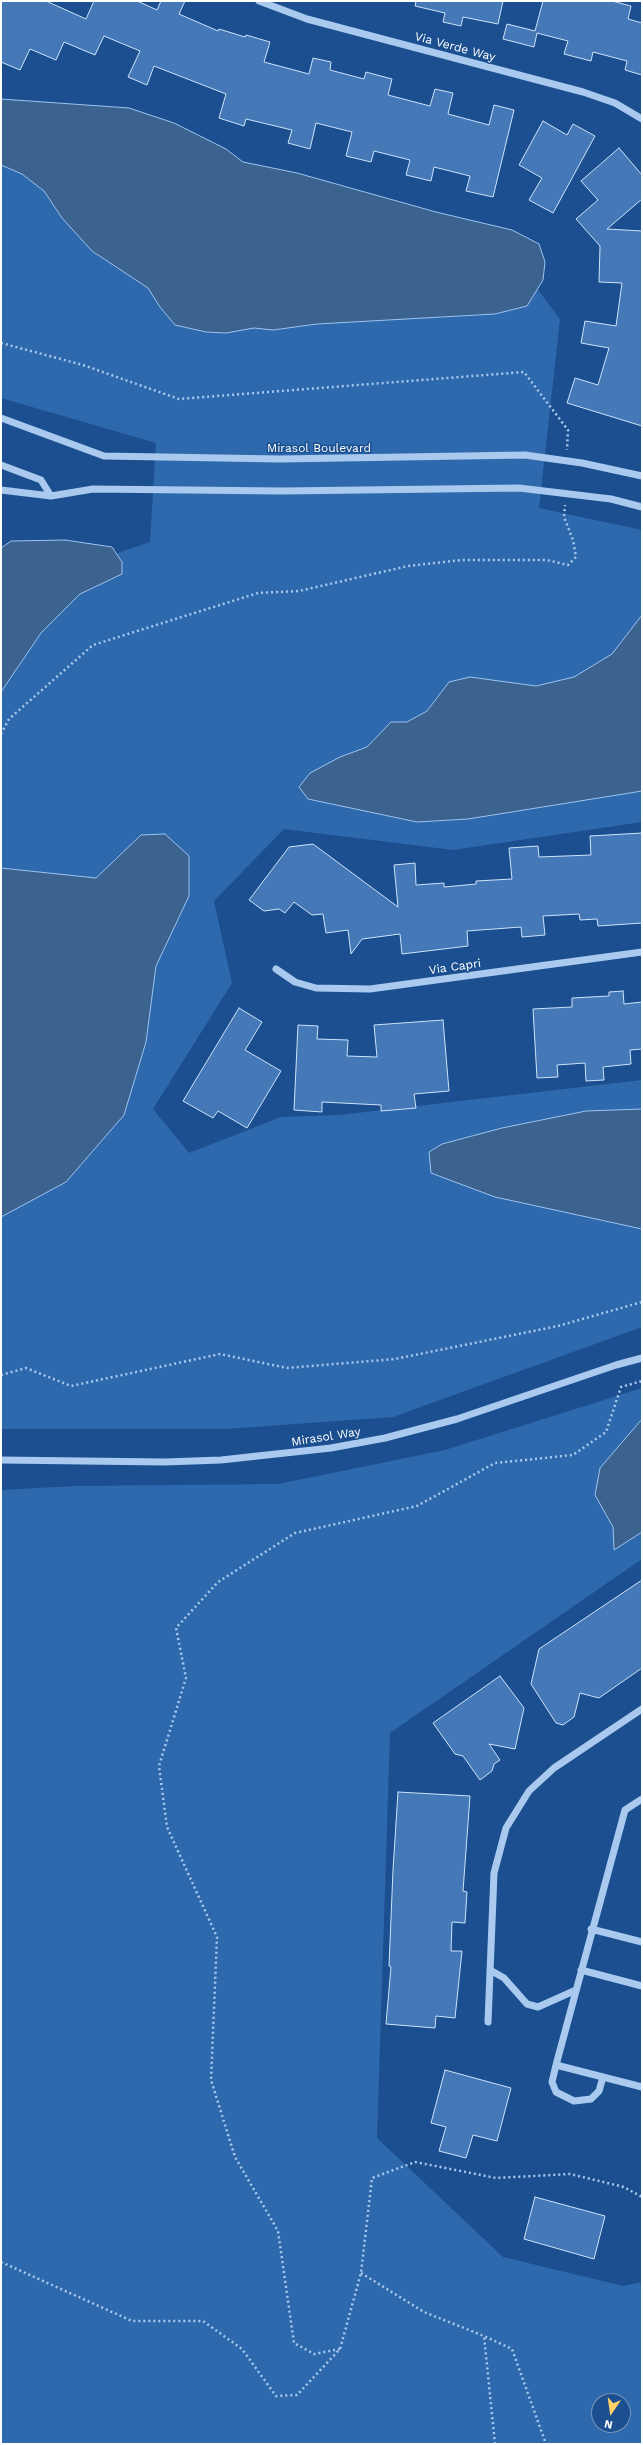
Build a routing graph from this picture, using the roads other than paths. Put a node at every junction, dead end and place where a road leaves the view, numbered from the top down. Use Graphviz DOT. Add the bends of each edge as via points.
graph roads {
  1 [pos="259,1"];
  2 [pos="642,119"];
  3 [pos="2,421"];
  4 [pos="1,465"];
  5 [pos="642,476"];
  6 [pos="1,490"];
  7 [pos="51,496"];
  8 [pos="642,507"];
  9 [pos="642,952"];
  10 [pos="276,969"];
  11 [pos="642,1358"];
  12 [pos="1,1460"];
  13 [pos="642,1710"];
  14 [pos="642,1799"];
  15 [pos="591,1930"];
  16 [pos="642,1942"];
  17 [pos="490,1970"];
  18 [pos="581,1970"];
  19 [pos="642,1986"];
  20 [pos="576,1990"];
  21 [pos="488,2022"];
  22 [pos="556,2065"];
  23 [pos="603,2077"];
  24 [pos="642,2087"];
  1 -- 2 [label="street, Via Verde Way" via="306,19 583,92 615,104"];
  3 -- 5 [label="street, Mirasol Boulevard" via="104,456 287,459 526,455 582,463"];
  4 -- 7 [label="street" via="41,480"];
  6 -- 7 [label="street"];
  7 -- 8 [label="street" via="93,489 290,491 519,488 612,499"];
  9 -- 10 [label="street, Via Capri" via="370,989 316,988 295,982"];
  11 -- 12 [label="street, Mirasol Way" via="457,1420 386,1438 331,1448 276,1456 205,1461"];
  13 -- 17 [label="street" via="554,1768 529,1791 506,1828 494,1873"];
  14 -- 15 [label="street" via="625,1810"];
  15 -- 16 [label="street"];
  15 -- 18 [label="street"];
  17 -- 20 [label="street" via="504,1978 527,2004 538,2007"];
  17 -- 21 [label="street"];
  18 -- 19 [label="street"];
  18 -- 20 [label="street"];
  20 -- 22 [label="street"];
  22 -- 23 [label="street"];
  22 -- 23 [label="street" via="552,2082 556,2092 574,2101 591,2099 599,2091"];
  23 -- 24 [label="street"];
}
